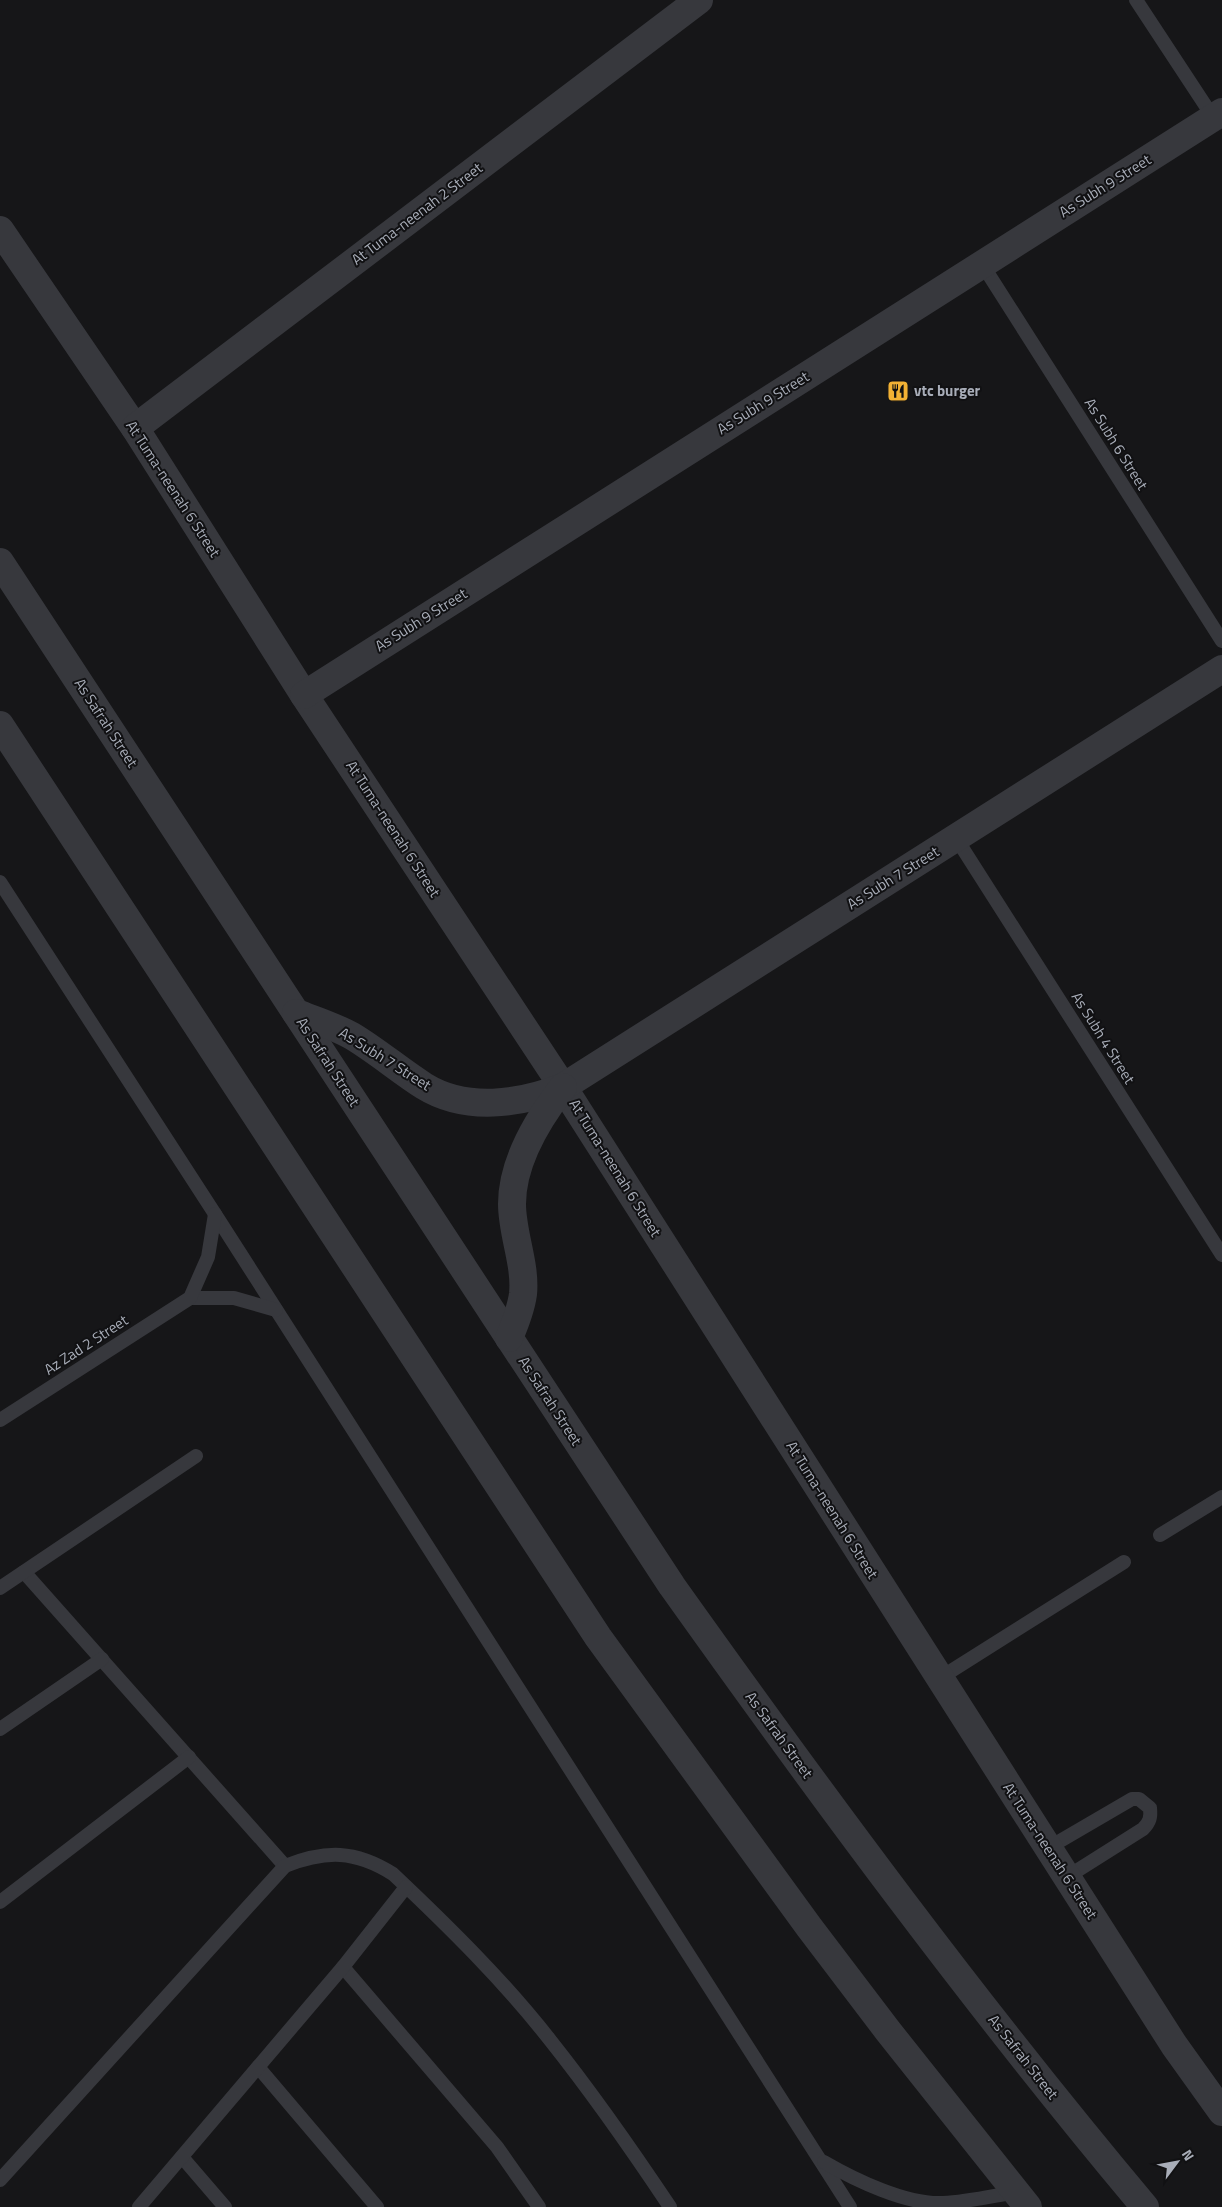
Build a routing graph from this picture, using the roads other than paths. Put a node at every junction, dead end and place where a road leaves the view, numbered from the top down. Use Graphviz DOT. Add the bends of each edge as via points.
graph roads {
  1 [pos="699,0"];
  2 [pos="1136,0"];
  3 [pos="1217,114"];
  4 [pos="0,230"];
  5 [pos="982,264"];
  6 [pos="134,428"];
  7 [pos="0,562"];
  8 [pos="1222,641"];
  9 [pos="1222,669"];
  10 [pos="304,695"];
  11 [pos="0,725"];
  12 [pos="956,838"];
  13 [pos="0,882"];
  14 [pos="296,1013"];
  15 [pos="563,1087"];
  16 [pos="215,1214"];
  17 [pos="1222,1255"];
  18 [pos="190,1298"];
  19 [pos="276,1310"];
  20 [pos="509,1338"];
  21 [pos="0,1420"];
  22 [pos="196,1456"];
  23 [pos="1222,1497"];
  24 [pos="1160,1535"];
  25 [pos="1124,1562"];
  26 [pos="24,1572"];
  27 [pos="0,1588"];
  28 [pos="102,1659"];
  29 [pos="940,1678"];
  30 [pos="0,1728"];
  31 [pos="189,1757"];
  32 [pos="1048,1848"];
  33 [pos="285,1866"];
  34 [pos="1067,1877"];
  35 [pos="406,1886"];
  36 [pos="0,1902"];
  37 [pos="343,1967"];
  38 [pos="258,2067"];
  39 [pos="1222,2112"];
  40 [pos="182,2157"];
  41 [pos="821,2161"];
  42 [pos="0,2180"];
  43 [pos="1022,2200"];
  44 [pos="940,2205"];
  45 [pos="139,2207"];
  46 [pos="225,2207"];
  47 [pos="377,2207"];
  48 [pos="540,2207"];
  49 [pos="670,2207"];
  50 [pos="850,2207"];
  51 [pos="1145,2207"];
  1 -- 6 [label="street, At Tuma-neenah 2 Street"];
  2 -- 3 [label="lane"];
  3 -- 5 [label="street, As Subh 9 Street"];
  4 -- 6 [label="street, At Tuma-neenah 6 Street"];
  5 -- 8 [label="lane, As Subh 6 Street"];
  5 -- 10 [label="street, As Subh 9 Street"];
  6 -- 10 [label="street, At Tuma-neenah 6 Street"];
  7 -- 14 [label="street, As Safrah Street"];
  9 -- 12 [label="street, As Subh 7 Street"];
  10 -- 15 [label="street, At Tuma-neenah 6 Street"];
  11 -- 43 [label="street" via="598,1637 809,1927"];
  12 -- 15 [label="street, As Subh 7 Street"];
  12 -- 17 [label="lane, As Subh 4 Street"];
  13 -- 16 [label="lane"];
  14 -- 15 [label="street, As Subh 7 Street" via="351,1036 426,1087 448,1096 503,1102 541,1096"];
  14 -- 20 [label="street, As Safrah Street"];
  15 -- 20 [label="street, As Subh 7 Street" via="534,1129 516,1177 512,1202 523,1272 523,1294"];
  15 -- 29 [label="street, At Tuma-neenah 6 Street"];
  16 -- 18 [label="lane" via="208,1257"];
  16 -- 19 [label="lane"];
  18 -- 19 [label="lane" via="234,1298"];
  18 -- 21 [label="lane, Az Zad 2 Street"];
  19 -- 41 [label="lane"];
  20 -- 51 [label="street, As Safrah Street" via="672,1586 774,1730 1038,2078"];
  22 -- 26 [label="lane"];
  23 -- 24 [label="lane"];
  25 -- 29 [label="lane"];
  26 -- 27 [label="lane"];
  26 -- 28 [label="lane"];
  28 -- 30 [label="lane"];
  28 -- 31 [label="lane"];
  29 -- 32 [label="street, At Tuma-neenah 6 Street"];
  31 -- 33 [label="lane"];
  31 -- 36 [label="lane"];
  32 -- 34 [label="street, At Tuma-neenah 6 Street"];
  32 -- 34 [label="lane" via="1132,1799 1139,1799 1150,1808 1149,1824 1144,1829"];
  33 -- 35 [label="lane" via="304,1858 343,1854 377,1864"];
  33 -- 42 [label="lane"];
  34 -- 39 [label="street, At Tuma-neenah 6 Street" via="1174,2045"];
  35 -- 37 [label="lane"];
  35 -- 49 [label="lane" via="470,1950 550,2039"];
  37 -- 38 [label="lane"];
  37 -- 48 [label="lane" via="497,2147"];
  38 -- 40 [label="lane"];
  38 -- 47 [label="lane"];
  40 -- 45 [label="lane"];
  40 -- 46 [label="lane"];
  41 -- 44 [label="lane" via="867,2184"];
  41 -- 50 [label="lane"];
  43 -- 44 [label="lane"];
}
